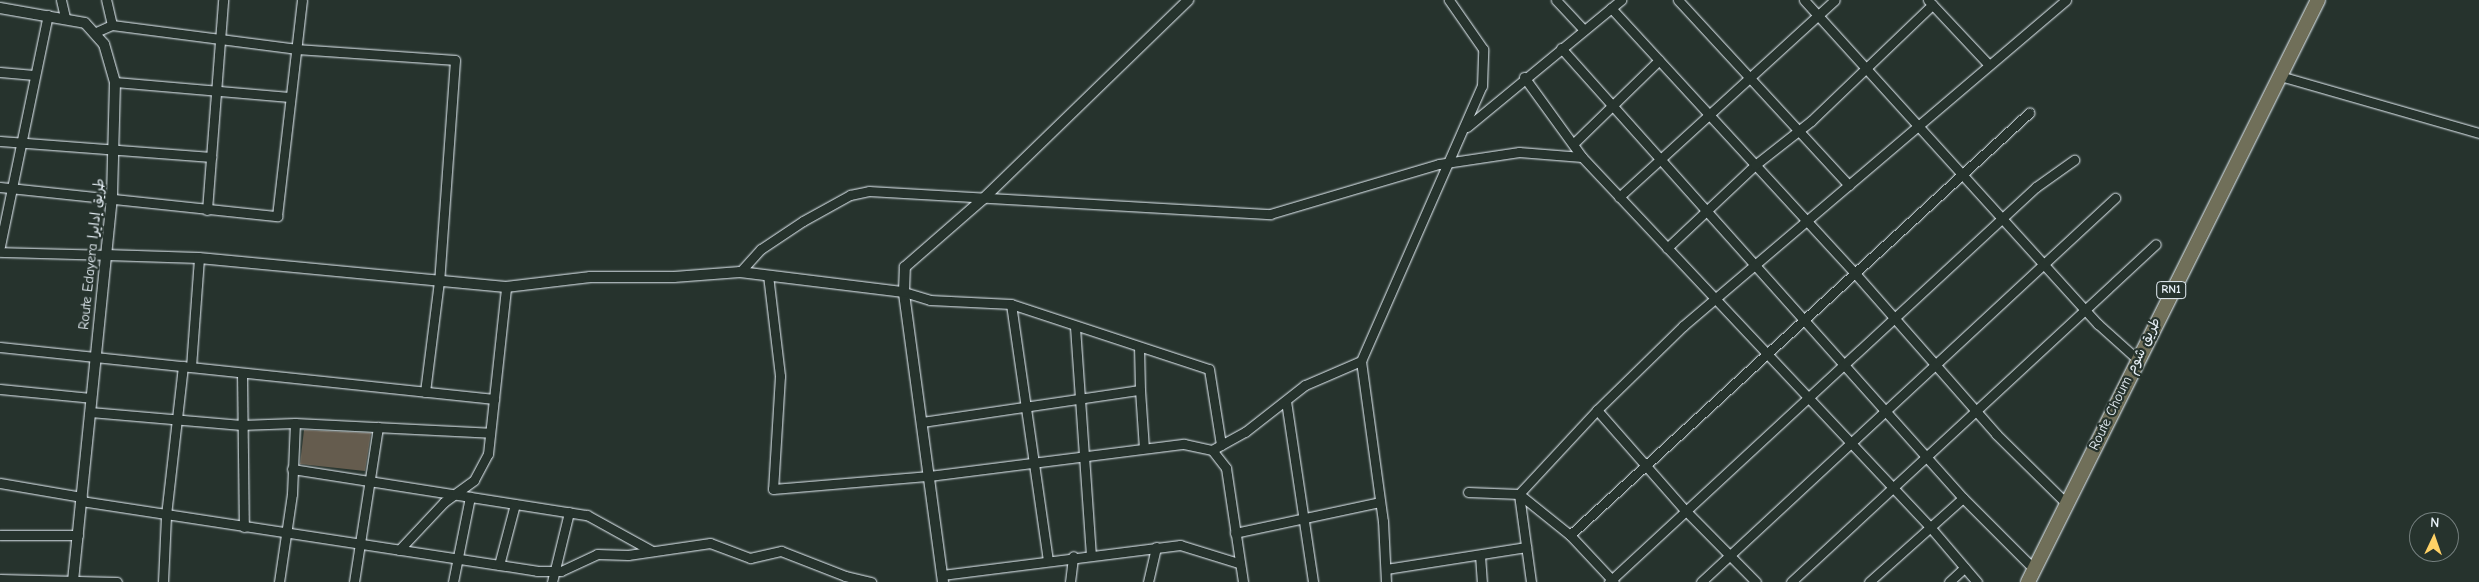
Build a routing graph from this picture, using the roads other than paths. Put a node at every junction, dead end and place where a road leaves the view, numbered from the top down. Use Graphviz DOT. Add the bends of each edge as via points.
graph roads {
  1 [pos="61,0"];
  2 [pos="106,0"];
  3 [pos="223,0"];
  4 [pos="302,0"];
  5 [pos="1188,0"];
  6 [pos="1449,0"];
  7 [pos="1556,0"];
  8 [pos="1621,0"];
  9 [pos="1678,0"];
  10 [pos="1804,0"];
  11 [pos="1835,0"];
  12 [pos="2066,0"];
  13 [pos="2318,0"];
  14 [pos="1930,2"];
  15 [pos="0,8"];
  16 [pos="1611,8"];
  17 [pos="48,15"];
  18 [pos="1818,16"];
  19 [pos="66,17"];
  20 [pos="112,24"];
  21 [pos="1584,30"];
  22 [pos="96,32"];
  23 [pos="220,39"];
  24 [pos="1561,48"];
  25 [pos="297,49"];
  26 [pos="1659,60"];
  27 [pos="1989,65"];
  28 [pos="1867,67"];
  29 [pos="0,72"];
  30 [pos="34,75"];
  31 [pos="2280,76"];
  32 [pos="1524,77"];
  33 [pos="1750,78"];
  34 [pos="114,82"];
  35 [pos="216,91"];
  36 [pos="289,97"];
  37 [pos="1612,106"];
  38 [pos="2029,113"];
  39 [pos="1709,116"];
  40 [pos="1920,124"];
  41 [pos="1465,128"];
  42 [pos="1799,131"];
  43 [pos="2479,133"];
  44 [pos="0,141"];
  45 [pos="19,142"];
  46 [pos="1572,144"];
  47 [pos="116,150"];
  48 [pos="1582,157"];
  49 [pos="211,158"];
  50 [pos="1660,160"];
  51 [pos="2074,160"];
  52 [pos="1451,162"];
  53 [pos="1755,166"];
  54 [pos="1962,170"];
  55 [pos="1849,184"];
  56 [pos="0,187"];
  57 [pos="10,188"];
  58 [pos="112,197"];
  59 [pos="1619,197"];
  60 [pos="983,198"];
  61 [pos="2115,198"];
  62 [pos="207,210"];
  63 [pos="1706,212"];
  64 [pos="2003,217"];
  65 [pos="1807,220"];
  66 [pos="2156,244"];
  67 [pos="0,246"];
  68 [pos="1667,248"];
  69 [pos="0,252"];
  70 [pos="106,255"];
  71 [pos="199,258"];
  72 [pos="2044,265"];
  73 [pos="1754,266"];
  74 [pos="1854,271"];
  75 [pos="740,272"];
  76 [pos="768,276"];
  77 [pos="439,281"];
  78 [pos="506,287"];
  79 [pos="904,292"];
  80 [pos="1715,299"];
  81 [pos="1011,304"];
  82 [pos="2087,309"];
  83 [pos="1893,318"];
  84 [pos="1801,320"];
  85 [pos="1075,327"];
  86 [pos="0,346"];
  87 [pos="1138,347"];
  88 [pos="1766,353"];
  89 [pos="96,357"];
  90 [pos="2137,359"];
  91 [pos="1361,361"];
  92 [pos="1843,366"];
  93 [pos="1935,366"];
  94 [pos="187,367"];
  95 [pos="242,373"];
  96 [pos="0,389"];
  97 [pos="1140,390"];
  98 [pos="425,392"];
  99 [pos="1083,397"];
  100 [pos="91,398"];
  101 [pos="1808,398"];
  102 [pos="494,399"];
  103 [pos="1286,401"];
  104 [pos="1026,406"];
  105 [pos="1597,410"];
  106 [pos="1977,411"];
  107 [pos="90,412"];
  108 [pos="1886,412"];
  109 [pos="177,417"];
  110 [pos="922,422"];
  111 [pos="295,423"];
  112 [pos="241,425"];
  113 [pos="378,428"];
  114 [pos="490,434"];
  115 [pos="1852,444"];
  116 [pos="1221,445"];
  117 [pos="1144,448"];
  118 [pos="1212,450"];
  119 [pos="1085,456"];
  120 [pos="1927,457"];
  121 [pos="1032,464"];
  122 [pos="1644,464"];
  123 [pos="292,469"];
  124 [pos="928,476"];
  125 [pos="369,481"];
  126 [pos="0,483"];
  127 [pos="1894,488"];
  128 [pos="1468,492"];
  129 [pos="1519,494"];
  130 [pos="454,495"];
  131 [pos="470,497"];
  132 [pos="1962,498"];
  133 [pos="82,499"];
  134 [pos="1380,502"];
  135 [pos="515,504"];
  136 [pos="2067,504"];
  137 [pos="1685,510"];
  138 [pos="569,512"];
  139 [pos="166,515"];
  140 [pos="1305,519"];
  141 [pos="244,527"];
  142 [pos="1931,528"];
  143 [pos="286,533"];
  144 [pos="1235,533"];
  145 [pos="0,535"];
  146 [pos="78,535"];
  147 [pos="1570,535"];
  148 [pos="362,544"];
  149 [pos="1156,547"];
  150 [pos="1526,547"];
  151 [pos="399,550"];
  152 [pos="652,551"];
  153 [pos="1092,554"];
  154 [pos="1731,554"];
  155 [pos="1480,555"];
  156 [pos="1073,556"];
  157 [pos="459,559"];
  158 [pos="1048,560"];
  159 [pos="1238,563"];
  160 [pos="499,565"];
  161 [pos="1964,568"];
  162 [pos="1386,569"];
  163 [pos="2034,569"];
  164 [pos="553,571"];
  165 [pos="0,579"];
  166 [pos="942,579"];
  167 [pos="1611,581"];
  168 [pos="74,582"];
  169 [pos="117,582"];
  170 [pos="163,582"];
  171 [pos="279,582"];
  172 [pos="354,582"];
  173 [pos="453,582"];
  174 [pos="552,582"];
  175 [pos="871,582"];
  176 [pos="1070,582"];
  177 [pos="1148,582"];
  178 [pos="1243,582"];
  179 [pos="1313,582"];
  180 [pos="1386,582"];
  181 [pos="1482,582"];
  182 [pos="1531,582"];
  183 [pos="1701,582"];
  184 [pos="1756,582"];
  185 [pos="1791,582"];
  186 [pos="1869,582"];
  187 [pos="1948,582"];
  188 [pos="1977,582"];
  189 [pos="2028,582"];
  1 -- 19 [label="street"];
  2 -- 20 [label="street"];
  3 -- 23 [label="street"];
  4 -- 25 [label="street"];
  5 -- 60 [label="street"];
  6 -- 41 [label="street" via="1482,49 1482,86"];
  7 -- 21 [label="street"];
  8 -- 16 [label="street"];
  9 -- 33 [label="street"];
  10 -- 18 [label="street"];
  11 -- 18 [label="street"];
  12 -- 27 [label="street"];
  13 -- 31 [label="highway, Route Choum طريق شوم / RN1"];
  14 -- 27 [label="street"];
  14 -- 28 [label="street"];
  15 -- 17 [label="street"];
  16 -- 21 [label="street"];
  16 -- 26 [label="street"];
  17 -- 19 [label="street"];
  17 -- 30 [label="street"];
  18 -- 28 [label="street"];
  18 -- 33 [label="street"];
  19 -- 22 [label="street"];
  20 -- 22 [label="street"];
  20 -- 23 [label="street"];
  21 -- 24 [label="street"];
  22 -- 34 [label="street, Route Edayera طريق إدايرا" via="110,60"];
  23 -- 25 [label="street"];
  23 -- 35 [label="street"];
  24 -- 32 [label="street"];
  24 -- 37 [label="street"];
  25 -- 36 [label="street"];
  25 -- 77 [label="street" via="455,60"];
  26 -- 37 [label="street"];
  26 -- 39 [label="street"];
  27 -- 40 [label="street"];
  28 -- 40 [label="street"];
  28 -- 42 [label="street"];
  29 -- 30 [label="street"];
  30 -- 45 [label="street"];
  31 -- 43 [label="street"];
  31 -- 90 [label="highway, Route Choum طريق شوم / RN1"];
  32 -- 41 [label="street"];
  32 -- 46 [label="street"];
  33 -- 39 [label="street"];
  33 -- 42 [label="street"];
  34 -- 35 [label="street"];
  34 -- 47 [label="street, Route Edayera طريق إدايرا"];
  35 -- 36 [label="street"];
  35 -- 49 [label="street"];
  36 -- 62 [label="street" via="277,216"];
  37 -- 46 [label="street"];
  37 -- 50 [label="street"];
  38 -- 54 [label="street"];
  39 -- 50 [label="street"];
  39 -- 53 [label="street"];
  40 -- 54 [label="street"];
  40 -- 55 [label="street"];
  41 -- 52 [label="street"];
  42 -- 53 [label="street"];
  42 -- 55 [label="street"];
  44 -- 45 [label="street"];
  45 -- 47 [label="street"];
  45 -- 57 [label="street"];
  46 -- 48 [label="street"];
  47 -- 49 [label="street"];
  47 -- 58 [label="street, Route Edayera طريق إدايرا"];
  48 -- 52 [label="street" via="1519,152"];
  48 -- 59 [label="street"];
  49 -- 62 [label="street"];
  50 -- 59 [label="street"];
  50 -- 63 [label="street"];
  51 -- 64 [label="street" via="2036,187"];
  52 -- 60 [label="street" via="1270,214"];
  52 -- 91 [label="street"];
  53 -- 63 [label="street"];
  53 -- 65 [label="street"];
  54 -- 64 [label="street"];
  54 -- 74 [label="street"];
  55 -- 65 [label="street"];
  56 -- 57 [label="street"];
  57 -- 58 [label="street"];
  57 -- 67 [label="street"];
  58 -- 62 [label="street"];
  58 -- 70 [label="street, Route Edayera طريق إدايرا"];
  59 -- 68 [label="street"];
  60 -- 75 [label="street" via="869,191 850,194 761,249"];
  60 -- 79 [label="street" via="905,267"];
  61 -- 72 [label="street"];
  63 -- 68 [label="street"];
  63 -- 73 [label="street"];
  64 -- 72 [label="street"];
  64 -- 83 [label="street"];
  65 -- 73 [label="street"];
  65 -- 74 [label="street"];
  66 -- 82 [label="street"];
  68 -- 80 [label="street"];
  69 -- 70 [label="street"];
  70 -- 71 [label="street"];
  70 -- 89 [label="street, Route Edayera طريق إدايرا"];
  71 -- 77 [label="street"];
  71 -- 94 [label="street"];
  72 -- 82 [label="street"];
  72 -- 93 [label="street"];
  73 -- 80 [label="street"];
  73 -- 84 [label="street"];
  74 -- 83 [label="street"];
  74 -- 84 [label="street"];
  75 -- 76 [label="street"];
  75 -- 78 [label="street" via="674,277 590,277"];
  76 -- 79 [label="street"];
  76 -- 124 [label="street" via="780,376 773,489"];
  77 -- 78 [label="street"];
  77 -- 98 [label="street"];
  78 -- 102 [label="street"];
  79 -- 81 [label="street" via="930,300"];
  79 -- 110 [label="street"];
  80 -- 88 [label="street"];
  80 -- 105 [label="street"];
  81 -- 85 [label="street"];
  81 -- 104 [label="street"];
  82 -- 90 [label="street"];
  82 -- 106 [label="street"];
  83 -- 92 [label="street"];
  83 -- 93 [label="street"];
  84 -- 88 [label="street"];
  84 -- 92 [label="street"];
  85 -- 87 [label="street"];
  85 -- 99 [label="street"];
  86 -- 89 [label="street"];
  87 -- 97 [label="street"];
  87 -- 116 [label="street" via="1209,369"];
  88 -- 101 [label="street"];
  88 -- 122 [label="street"];
  89 -- 94 [label="street"];
  89 -- 100 [label="street, Route Edayera طريق إدايرا"];
  90 -- 136 [label="highway, Route Choum طريق شوم / RN1"];
  91 -- 103 [label="street" via="1305,385"];
  91 -- 134 [label="street"];
  92 -- 101 [label="street"];
  92 -- 108 [label="street"];
  93 -- 106 [label="street"];
  93 -- 108 [label="street"];
  94 -- 95 [label="street"];
  94 -- 109 [label="street"];
  95 -- 98 [label="street"];
  95 -- 112 [label="street"];
  96 -- 100 [label="street"];
  97 -- 99 [label="street"];
  97 -- 117 [label="street"];
  98 -- 102 [label="street"];
  99 -- 104 [label="street"];
  99 -- 119 [label="street"];
  100 -- 107 [label="street, Route Edayera طريق إدايرا"];
  101 -- 115 [label="street"];
  101 -- 137 [label="street"];
  102 -- 114 [label="street"];
  103 -- 116 [label="street"];
  103 -- 140 [label="street"];
  104 -- 110 [label="street"];
  104 -- 121 [label="street"];
  105 -- 122 [label="street"];
  105 -- 129 [label="street"];
  106 -- 120 [label="street"];
  106 -- 136 [label="street"];
  107 -- 109 [label="street"];
  107 -- 133 [label="street, Route Edayera طريق إدايرا"];
  108 -- 115 [label="street"];
  108 -- 120 [label="street"];
  109 -- 112 [label="street"];
  109 -- 139 [label="street"];
  110 -- 124 [label="street"];
  111 -- 112 [label="street"];
  111 -- 113 [label="street"];
  111 -- 123 [label="street"];
  112 -- 141 [label="street"];
  113 -- 114 [label="street"];
  113 -- 125 [label="street"];
  114 -- 130 [label="street" via="488,454 474,480"];
  115 -- 127 [label="street"];
  115 -- 154 [label="street"];
  116 -- 118 [label="street"];
  117 -- 118 [label="street" via="1184,444"];
  117 -- 119 [label="street"];
  118 -- 144 [label="street" via="1226,468"];
  119 -- 121 [label="street"];
  119 -- 153 [label="street"];
  120 -- 127 [label="street"];
  120 -- 132 [label="street"];
  121 -- 124 [label="street"];
  121 -- 158 [label="street"];
  122 -- 137 [label="street"];
  122 -- 147 [label="street"];
  123 -- 125 [label="street"];
  123 -- 143 [label="street"];
  124 -- 166 [label="street"];
  125 -- 130 [label="street"];
  125 -- 148 [label="street"];
  126 -- 133 [label="street"];
  127 -- 142 [label="street"];
  127 -- 185 [label="street"];
  128 -- 129 [label="street"];
  129 -- 147 [label="street"];
  129 -- 150 [label="street"];
  130 -- 131 [label="street"];
  130 -- 151 [label="street"];
  131 -- 135 [label="street"];
  131 -- 157 [label="street"];
  132 -- 142 [label="street"];
  132 -- 163 [label="street"];
  133 -- 139 [label="street"];
  133 -- 146 [label="street, Route Edayera طريق إدايرا"];
  134 -- 140 [label="street"];
  134 -- 162 [label="street"];
  135 -- 138 [label="street"];
  135 -- 160 [label="street"];
  136 -- 163 [label="highway, Route Choum طريق شوم / RN1"];
  137 -- 154 [label="street"];
  137 -- 167 [label="street"];
  138 -- 152 [label="street" via="587,515"];
  138 -- 164 [label="street"];
  139 -- 141 [label="street"];
  139 -- 170 [label="street"];
  140 -- 144 [label="street"];
  140 -- 179 [label="street"];
  141 -- 143 [label="street"];
  142 -- 161 [label="street"];
  142 -- 186 [label="street"];
  143 -- 148 [label="street"];
  143 -- 171 [label="street"];
  144 -- 159 [label="street"];
  145 -- 146 [label="street"];
  146 -- 168 [label="street, Route Edayera طريق إدايرا"];
  147 -- 167 [label="street"];
  148 -- 151 [label="street"];
  148 -- 172 [label="street"];
  149 -- 153 [label="street"];
  149 -- 159 [label="street" via="1204,550"];
  149 -- 177 [label="street"];
  150 -- 155 [label="street"];
  150 -- 182 [label="street"];
  151 -- 157 [label="street"];
  152 -- 164 [label="street" via="597,554"];
  152 -- 175 [label="street" via="710,543 750,558 782,551 845,576"];
  153 -- 156 [label="street"];
  154 -- 183 [label="street"];
  154 -- 184 [label="street"];
  155 -- 162 [label="street"];
  155 -- 181 [label="street"];
  156 -- 158 [label="street"];
  156 -- 176 [label="street"];
  157 -- 160 [label="street"];
  157 -- 173 [label="street"];
  158 -- 166 [label="street"];
  159 -- 178 [label="street"];
  160 -- 164 [label="street"];
  161 -- 187 [label="street"];
  161 -- 188 [label="street"];
  162 -- 180 [label="street"];
  163 -- 189 [label="highway, Route Choum طريق شوم / RN1"];
  164 -- 174 [label="street"];
  165 -- 168 [label="street"];
  168 -- 169 [label="street"];
}
